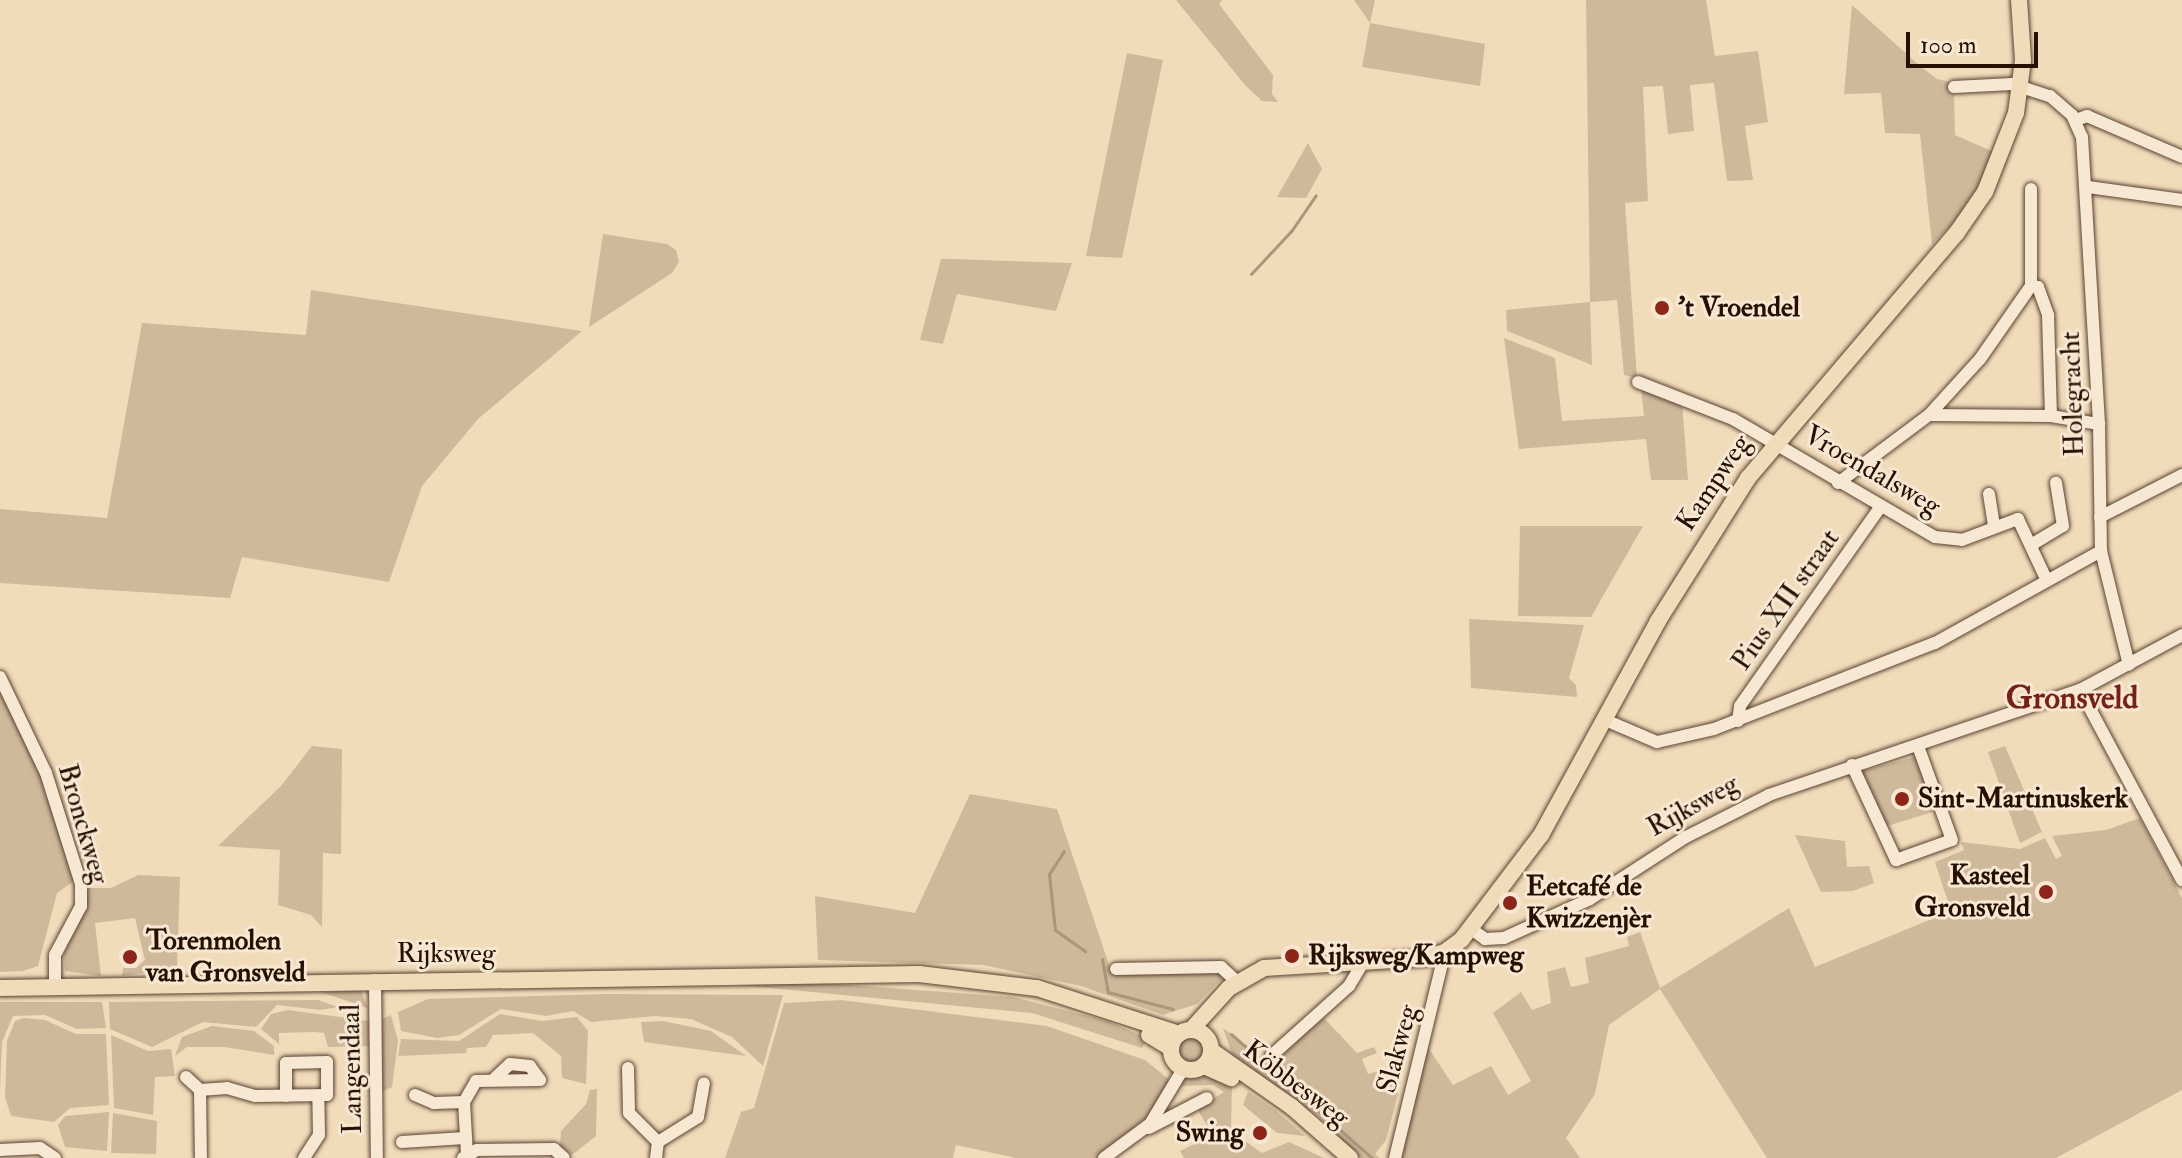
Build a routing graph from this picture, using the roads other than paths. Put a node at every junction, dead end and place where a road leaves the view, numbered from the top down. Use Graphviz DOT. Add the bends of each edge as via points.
graph roads {
  1 [pos="2019,0"];
  2 [pos="1954,87"];
  3 [pos="2020,87"];
  4 [pos="2076,120"];
  5 [pos="2182,157"];
  6 [pos="2088,187"];
  7 [pos="2031,189"];
  8 [pos="2182,200"];
  9 [pos="2031,286"];
  10 [pos="1638,382"];
  11 [pos="1929,415"];
  12 [pos="2051,416"];
  13 [pos="2099,424"];
  14 [pos="1774,441"];
  15 [pos="2182,475"];
  16 [pos="1838,483"];
  17 [pos="2056,483"];
  18 [pos="1989,494"];
  19 [pos="1879,509"];
  20 [pos="2100,517"];
  21 [pos="1994,526"];
  22 [pos="2031,545"];
  23 [pos="2101,551"];
  24 [pos="2047,581"];
  25 [pos="2182,635"];
  26 [pos="2129,665"];
  27 [pos="0,677"];
  28 [pos="2080,690"];
  29 [pos="1603,719"];
  30 [pos="1738,721"];
  31 [pos="1918,746"];
  32 [pos="1852,765"];
  33 [pos="2182,880"];
  34 [pos="1470,928"];
  35 [pos="1445,952"];
  36 [pos="1362,964"];
  37 [pos="1116,969"];
  38 [pos="375,980"];
  39 [pos="1237,982"];
  40 [pos="55,987"];
  41 [pos="0,988"];
  42 [pos="1194,1044"];
  43 [pos="1271,1056"];
  44 [pos="628,1068"];
  45 [pos="1183,1069"];
  46 [pos="186,1077"];
  47 [pos="495,1078"];
  48 [pos="704,1084"];
  49 [pos="200,1090"];
  50 [pos="415,1095"];
  51 [pos="286,1096"];
  52 [pos="318,1096"];
  53 [pos="1207,1098"];
  54 [pos="464,1102"];
  55 [pos="1143,1131"];
  56 [pos="465,1138"];
  57 [pos="402,1142"];
  58 [pos="658,1142"];
  59 [pos="0,1150"];
  60 [pos="465,1156"];
  61 [pos="55,1158"];
  62 [pos="201,1158"];
  63 [pos="304,1158"];
  64 [pos="377,1158"];
  65 [pos="564,1158"];
  66 [pos="656,1158"];
  67 [pos="1104,1158"];
  68 [pos="1336,1158"];
  69 [pos="1350,1158"];
  70 [pos="1395,1158"];
  1 -- 3 [label="main road, Kampweg"];
  2 -- 3 [label="street"];
  3 -- 4 [label="street" via="2053,98"];
  3 -- 14 [label="main road, Kampweg" via="2008,143 1977,205"];
  4 -- 5 [label="street" via="2087,116"];
  4 -- 6 [label="street, Holegracht"];
  6 -- 8 [label="street"];
  6 -- 13 [label="street, Holegracht"];
  7 -- 9 [label="street"];
  9 -- 11 [label="street" via="1980,359"];
  9 -- 12 [label="street" via="2044,299 2048,315"];
  10 -- 14 [label="street, Vroendalsweg" via="1725,415"];
  11 -- 12 [label="street"];
  11 -- 16 [label="street"];
  12 -- 13 [label="street"];
  13 -- 20 [label="street, Holegracht"];
  14 -- 16 [label="street, Vroendalsweg"];
  14 -- 29 [label="main road, Kampweg" via="1697,554"];
  15 -- 20 [label="street"];
  16 -- 19 [label="street, Vroendalsweg"];
  17 -- 22 [label="street" via="2063,526"];
  18 -- 21 [label="street"];
  19 -- 21 [label="street, Vroendalsweg" via="1951,541"];
  19 -- 30 [label="street, Pius XII straat" via="1740,706"];
  20 -- 23 [label="street, Holegracht"];
  21 -- 22 [label="street" via="2018,519"];
  22 -- 24 [label="street"];
  23 -- 24 [label="street"];
  23 -- 26 [label="street, Holegracht"];
  24 -- 30 [label="street" via="1935,643"];
  25 -- 26 [label="street, Rijksweg"];
  26 -- 28 [label="street, Rijksweg"];
  27 -- 40 [label="street, Bronckweg" via="46,773 81,884 81,906 55,955"];
  28 -- 31 [label="street, Rijksweg"];
  28 -- 33 [label="street"];
  29 -- 30 [label="street" via="1649,741 1678,741"];
  29 -- 34 [label="main road, Kampweg" via="1534,846"];
  31 -- 32 [label="street, Rijksweg"];
  31 -- 32 [label="street" via="1952,840 1896,860"];
  32 -- 34 [label="street, Rijksweg" via="1783,788 1713,822 1550,919 1495,941"];
  34 -- 35 [label="main road"];
  35 -- 36 [label="main road"];
  35 -- 70 [label="street, Slakweg"];
  36 -- 39 [label="main road" via="1264,968"];
  36 -- 43 [label="street" via="1349,986"];
  37 -- 39 [label="street" via="1221,967"];
  38 -- 40 [label="main road, Rijksweg"];
  38 -- 42 [label="main road, Rijksweg" via="892,976 1058,1000"];
  38 -- 64 [label="street, Langendaal"];
  39 -- 42 [label="main road" via="1223,994"];
  40 -- 41 [label="main road, Rijksweg"];
  42 -- 45 [label="main road"];
  42 -- 45 [label="main road"];
  42 -- 68 [label="main road, Köbbesweg"];
  42 -- 69 [label="main road, Köbbesweg" via="1292,1107"];
  44 -- 58 [label="street" via="629,1113"];
  45 -- 55 [label="street"];
  46 -- 49 [label="street"];
  47 -- 54 [label="street" via="476,1081"];
  48 -- 58 [label="street" via="698,1117"];
  49 -- 51 [label="street"];
  49 -- 62 [label="street"];
  50 -- 54 [label="street" via="434,1103"];
  51 -- 52 [label="street"];
  51 -- 52 [label="street" via="286,1063 327,1062 327,1095"];
  52 -- 63 [label="street" via="319,1135"];
  53 -- 55 [label="street"];
  54 -- 56 [label="street"];
  55 -- 67 [label="street"];
  56 -- 57 [label="street"];
  56 -- 60 [label="street"];
  58 -- 66 [label="street"];
  59 -- 61 [label="street" via="40,1148"];
  60 -- 65 [label="street" via="554,1149"];
}
